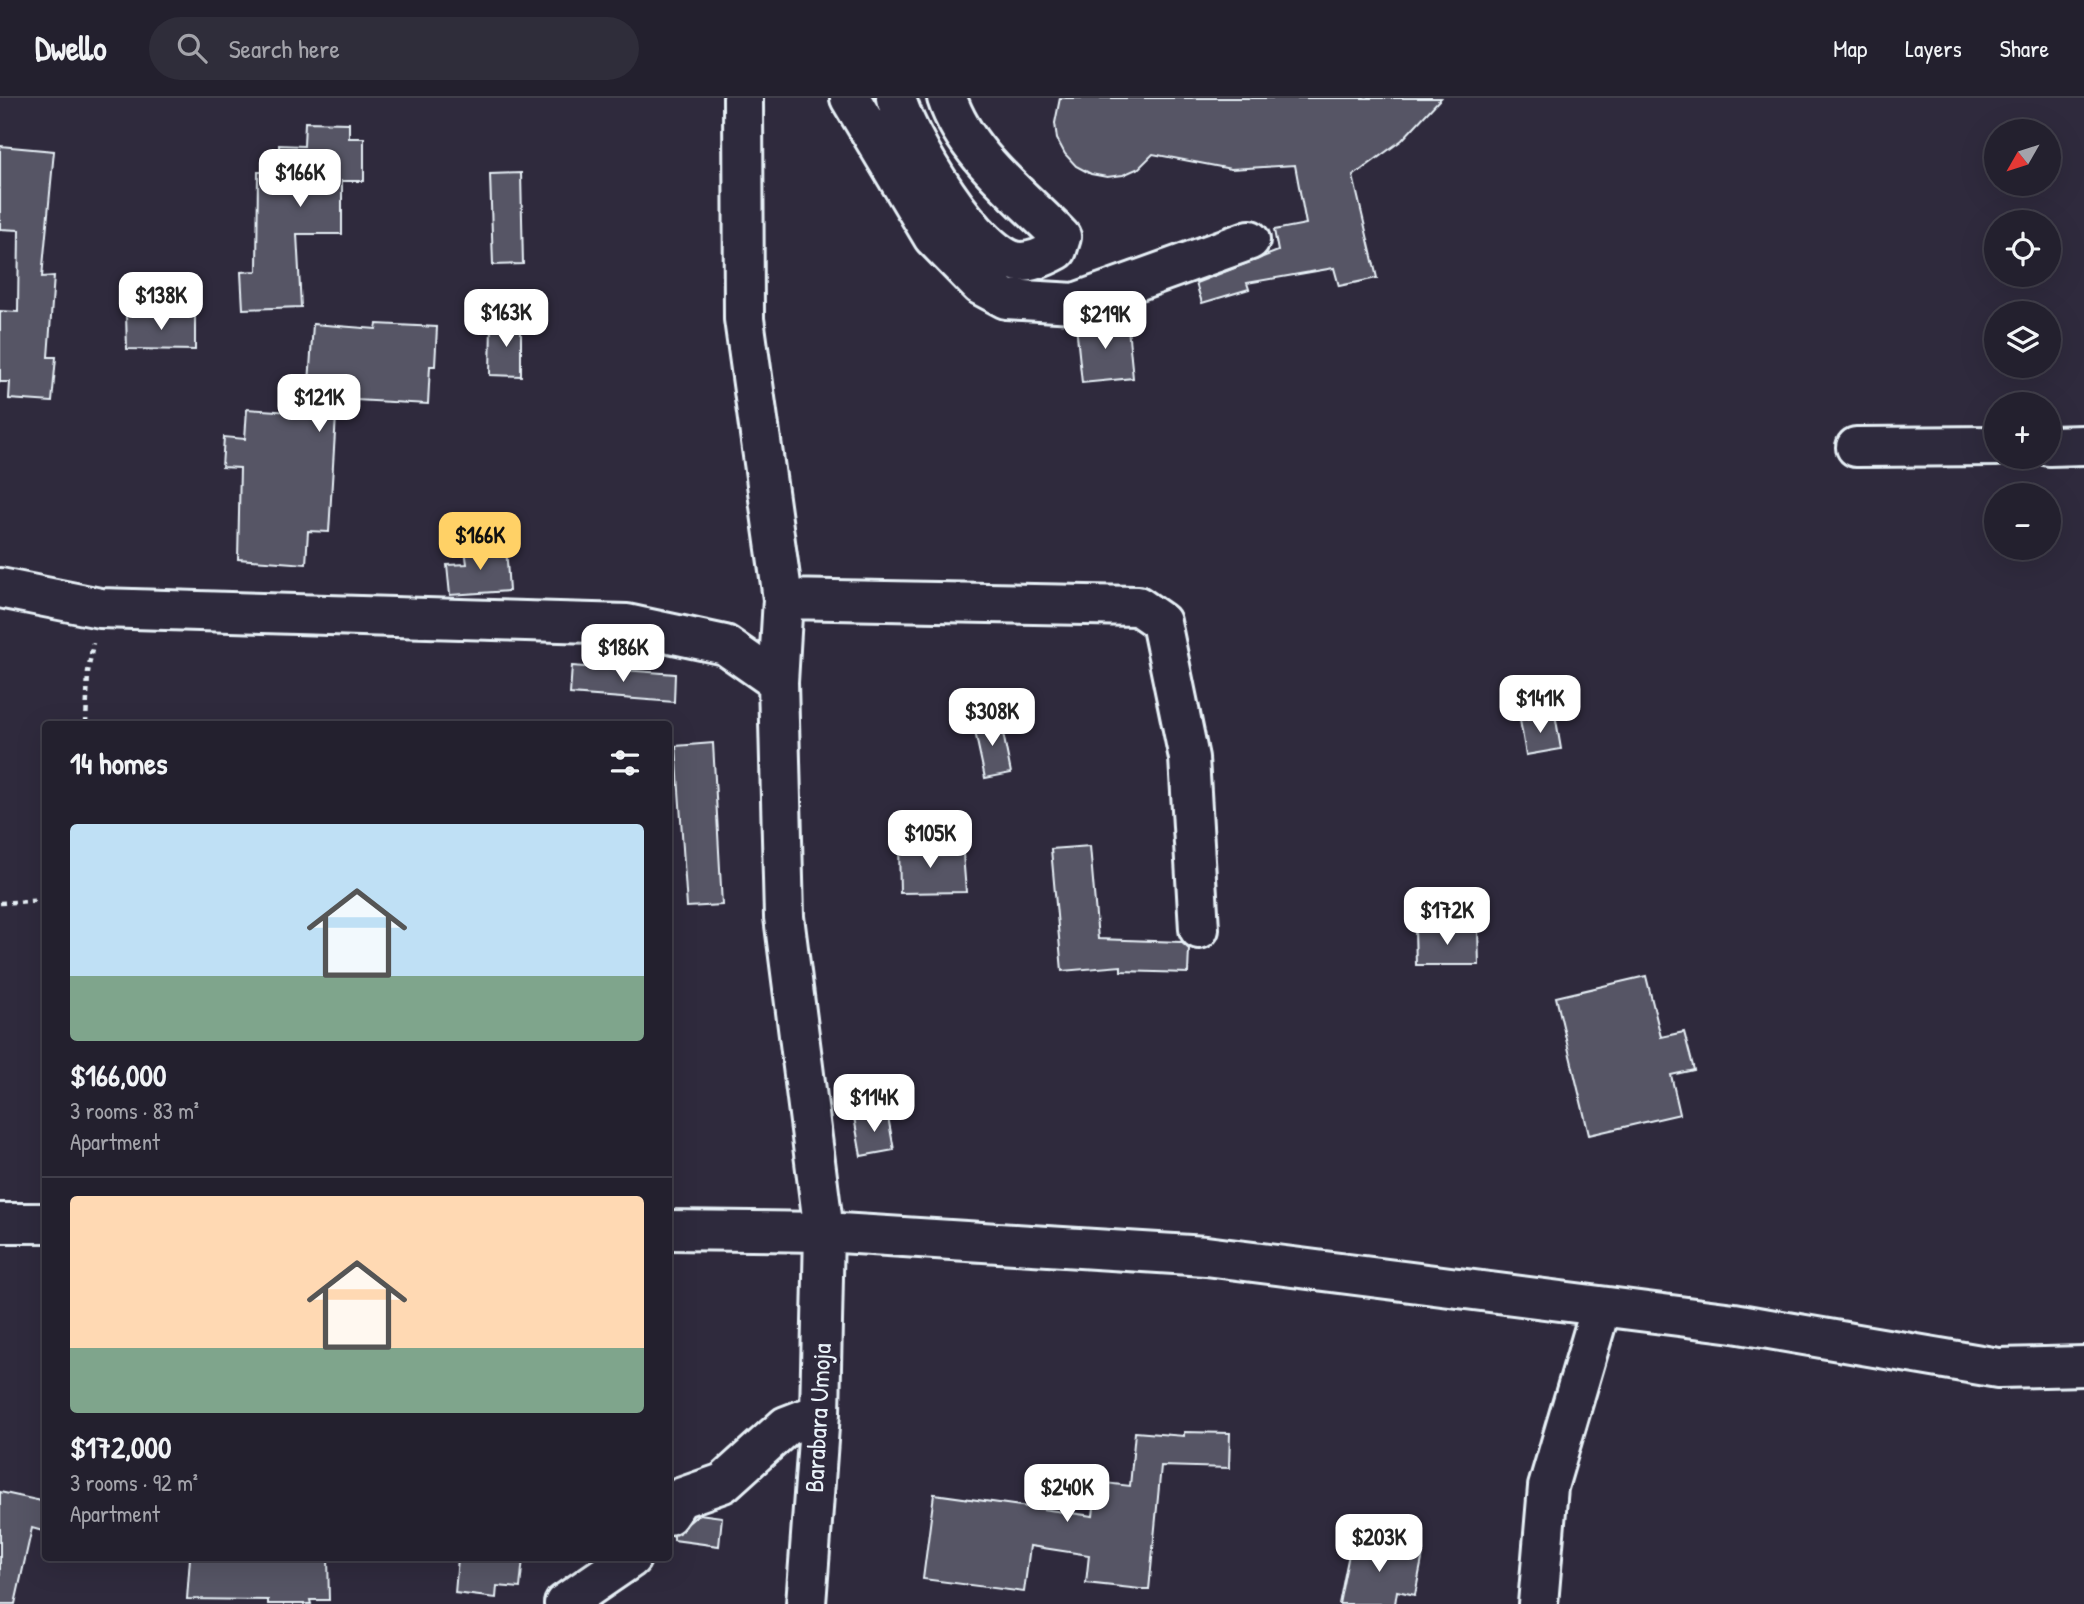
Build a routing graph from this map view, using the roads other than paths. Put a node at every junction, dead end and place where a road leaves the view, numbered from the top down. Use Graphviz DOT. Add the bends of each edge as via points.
graph roads {
  1 [pos="743,98"];
  2 [pos="850,98"];
  3 [pos="896,98"];
  4 [pos="947,98"];
  5 [pos="1250,240"];
  6 [pos="2084,445"];
  7 [pos="1984,446"];
  8 [pos="2061,446"];
  9 [pos="1856,447"];
  10 [pos="0,588"];
  11 [pos="783,599"];
  12 [pos="778,682"];
  13 [pos="1199,929"];
  14 [pos="0,1223"];
  15 [pos="42,1223"];
  16 [pos="672,1230"];
  17 [pos="824,1232"];
  18 [pos="1601,1307"];
  19 [pos="2084,1366"];
  20 [pos="820,1413"];
  21 [pos="672,1509"];
  22 [pos="627,1561"];
  23 [pos="564,1604"];
  24 [pos="806,1604"];
  25 [pos="1538,1604"];
  1 -- 11 [label="street, Barabara Umoja" via="744,319"];
  2 -- 5 [label="street" via="933,237 980,285 1006,299 1075,303"];
  3 -- 4 [label="street" via="940,188 992,250 1019,262 1057,250 1061,237 980,155"];
  6 -- 8 [label="street"];
  7 -- 9 [label="street"];
  10 -- 12 [label="street" via="100,608 626,624 725,645"];
  11 -- 12 [label="street, Barabara Umoja"];
  11 -- 13 [label="street" via="1138,606 1161,622 1189,758"];
  12 -- 17 [label="street, Barabara Umoja" via="784,917"];
  14 -- 15 [label="street"];
  16 -- 17 [label="street"];
  17 -- 18 [label="street" via="1206,1256"];
  17 -- 20 [label="street, Barabara Umoja"];
  18 -- 19 [label="street" via="1734,1323 1998,1368"];
  18 -- 25 [label="street" via="1548,1487"];
  20 -- 21 [label="street" via="786,1426 723,1483 680,1498"];
  20 -- 24 [label="street, Barabara Umoja"];
  22 -- 23 [label="street"];
}
